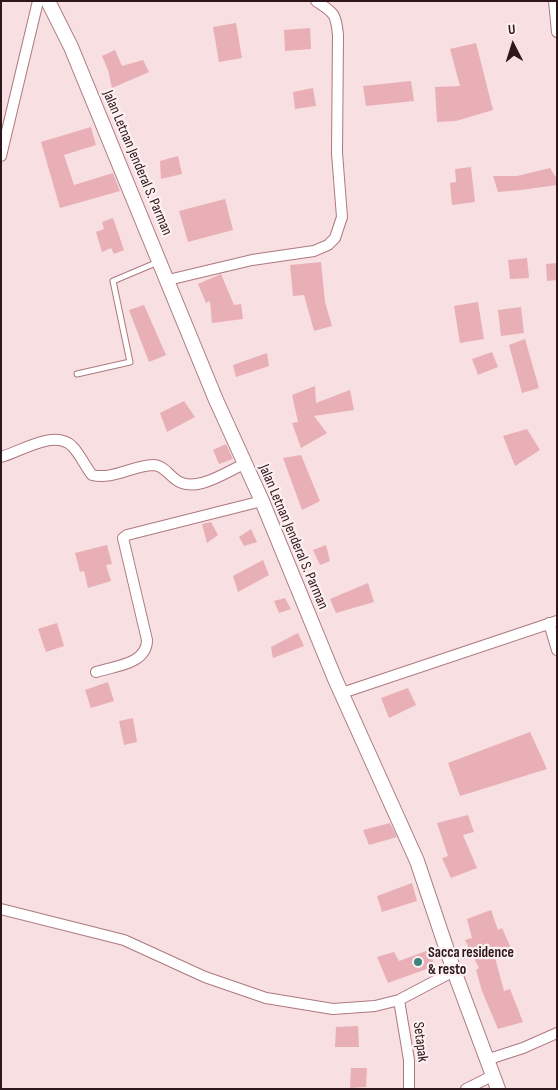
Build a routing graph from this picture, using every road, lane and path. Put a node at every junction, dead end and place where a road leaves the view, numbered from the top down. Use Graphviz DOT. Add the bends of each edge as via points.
graph roads {
  1 [pos="38,1"];
  2 [pos="48,1"];
  3 [pos="316,1"];
  4 [pos="554,1"];
  5 [pos="557,32"];
  6 [pos="6,123"];
  7 [pos="1,156"];
  8 [pos="161,261"];
  9 [pos="168,280"];
  10 [pos="77,374"];
  11 [pos="1,457"];
  12 [pos="244,464"];
  13 [pos="262,501"];
  14 [pos="553,622"];
  15 [pos="557,650"];
  16 [pos="96,672"];
  17 [pos="342,693"];
  18 [pos="1,909"];
  19 [pos="454,971"];
  20 [pos="398,1000"];
  21 [pos="557,1032"];
  22 [pos="486,1060"];
  23 [pos="492,1076"];
  24 [pos="409,1089"];
  25 [pos="466,1089"];
  26 [pos="498,1089"];
  1 -- 6 [label="street"];
  2 -- 8 [label="street, Jalan Letnan Jenderal S. Parman" via="71,47"];
  3 -- 9 [label="street" via="330,9 337,18 337,153 342,217 335,238 314,251 252,260"];
  4 -- 5 [label="street"];
  6 -- 7 [label="street"];
  8 -- 9 [label="street, Jalan Letnan Jenderal S. Parman"];
  8 -- 10 [label="lane" via="112,281 130,362"];
  9 -- 12 [label="street, Jalan Letnan Jenderal S. Parman"];
  11 -- 12 [label="street" via="49,440 63,440 72,446 92,475 107,477 155,465 177,481 188,484 208,481"];
  12 -- 13 [label="street, Jalan Letnan Jenderal S. Parman"];
  13 -- 16 [label="street" via="127,534 123,538 147,650 141,658"];
  13 -- 17 [label="street, Jalan Letnan Jenderal S. Parman"];
  14 -- 15 [label="street"];
  14 -- 17 [label="street"];
  17 -- 19 [label="street, Jalan Letnan Jenderal S. Parman" via="417,861"];
  18 -- 20 [label="street" via="124,940 205,977 266,998 333,1009 375,1006"];
  19 -- 20 [label="street"];
  19 -- 22 [label="street, Jalan Letnan Jenderal S. Parman"];
  20 -- 24 [label="street, Setapak" via="409,1054"];
  21 -- 22 [label="street"];
  22 -- 23 [label="street, Jalan Letnan Jenderal S. Parman"];
  23 -- 25 [label="street"];
  23 -- 26 [label="street, Jalan Letnan Jenderal S. Parman"];
}
